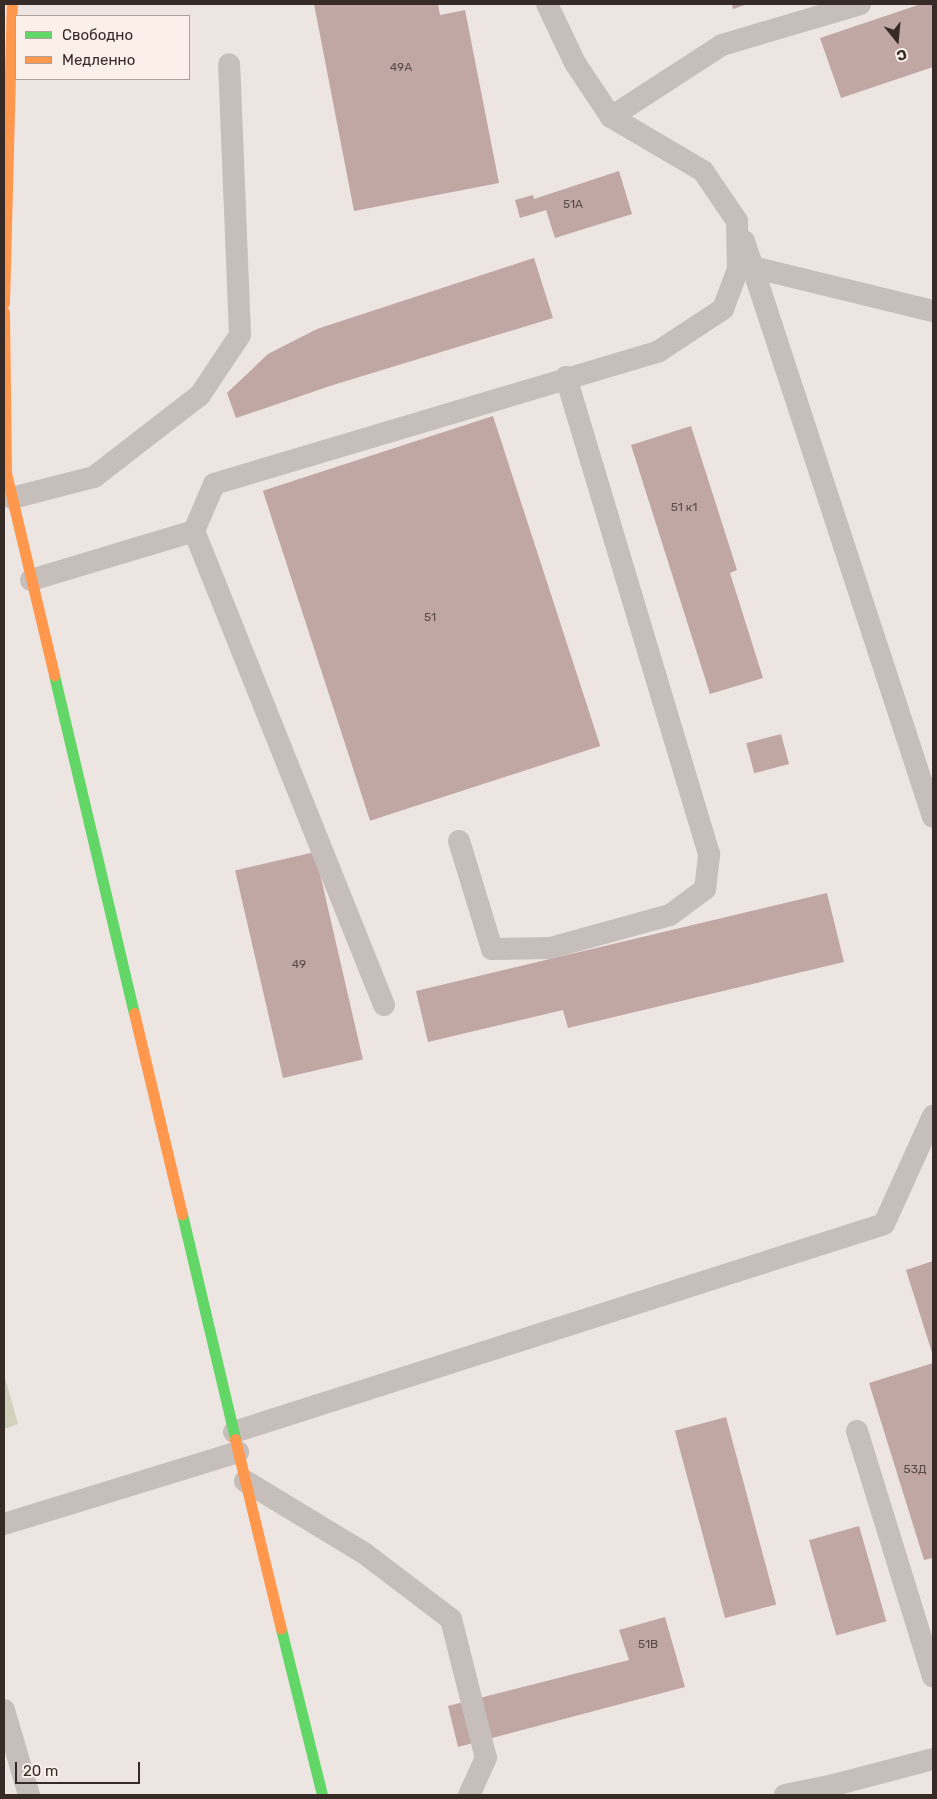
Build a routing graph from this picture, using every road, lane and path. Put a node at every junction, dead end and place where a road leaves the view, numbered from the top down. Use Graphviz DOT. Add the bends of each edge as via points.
graph roads {
  1 [pos="12,4"];
  2 [pos="547,4"];
  3 [pos="860,4"];
  4 [pos="229,64"];
  5 [pos="612,117"];
  6 [pos="737,221"];
  7 [pos="752,267"];
  8 [pos="4,303"];
  9 [pos="933,311"];
  10 [pos="4,312"];
  11 [pos="566,377"];
  12 [pos="5,471"];
  13 [pos="12,498"];
  14 [pos="194,530"];
  15 [pos="31,580"];
  16 [pos="933,817"];
  17 [pos="459,841"];
  18 [pos="384,1005"];
  19 [pos="933,1116"];
  20 [pos="857,1431"];
  21 [pos="236,1442"];
  22 [pos="245,1482"];
  23 [pos="4,1524"];
  24 [pos="933,1676"];
  25 [pos="4,1710"];
  26 [pos="933,1759"];
  27 [pos="836,1790"];
  28 [pos="28,1795"];
  29 [pos="322,1795"];
  30 [pos="469,1795"];
  31 [pos="785,1795"];
  1 -- 8 [label="main road"];
  2 -- 5 [label="lane" via="576,63"];
  3 -- 5 [label="lane" via="722,45"];
  4 -- 13 [label="lane" via="240,335 200,395 94,477"];
  5 -- 6 [label="lane" via="703,171"];
  6 -- 7 [label="lane"];
  6 -- 11 [label="lane" via="738,269 723,309 659,350"];
  7 -- 9 [label="lane"];
  7 -- 16 [label="lane"];
  10 -- 12 [label="main road"];
  11 -- 14 [label="lane" via="214,484"];
  11 -- 17 [label="lane" via="709,854 705,889 670,915 550,948 492,949"];
  12 -- 13 [label="main road"];
  13 -- 15 [label="main road"];
  14 -- 15 [label="lane"];
  14 -- 18 [label="lane"];
  15 -- 21 [label="main road"];
  19 -- 21 [label="lane" via="884,1224"];
  20 -- 24 [label="lane"];
  21 -- 22 [label="main road"];
  21 -- 23 [label="lane"];
  22 -- 29 [label="main road"];
  22 -- 30 [label="lane" via="364,1553 451,1619 486,1758"];
  25 -- 28 [label="lane"];
  26 -- 27 [label="lane"];
  27 -- 31 [label="lane"];
}
